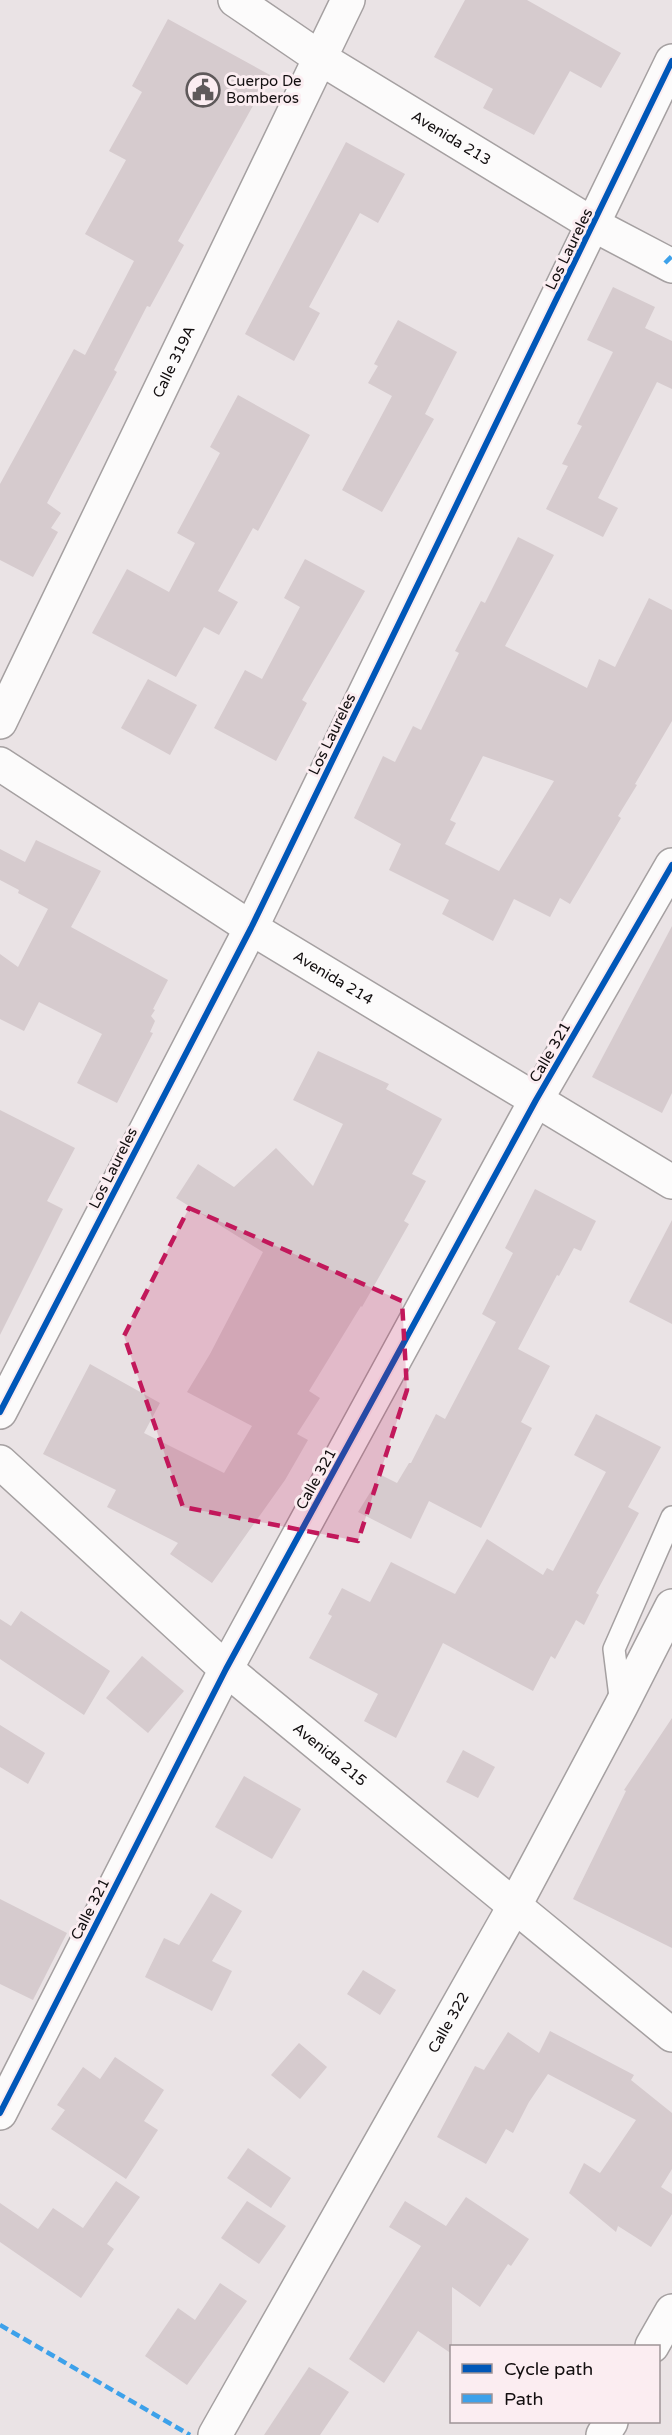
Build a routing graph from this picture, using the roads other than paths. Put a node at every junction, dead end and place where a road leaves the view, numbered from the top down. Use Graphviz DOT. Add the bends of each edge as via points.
graph roads {
  1 [pos="235,0"];
  2 [pos="348,0"];
  3 [pos="320,58"];
  4 [pos="672,60"];
  5 [pos="594,225"];
  6 [pos="672,266"];
  7 [pos="0,722"];
  8 [pos="0,764"];
  9 [pos="672,865"];
  10 [pos="251,928"];
  11 [pos="536,1100"];
  12 [pos="672,1182"];
  13 [pos="0,1412"];
  14 [pos="0,1462"];
  15 [pos="672,1517"];
  16 [pos="672,1606"];
  17 [pos="226,1669"];
  18 [pos="621,1706"];
  19 [pos="515,1905"];
  20 [pos="672,2035"];
  21 [pos="0,2113"];
  22 [pos="672,2311"];
  23 [pos="653,2345"];
  24 [pos="215,2435"];
  1 -- 3 [label="street, Avenida 213"];
  2 -- 3 [label="street, Calle 319A"];
  3 -- 5 [label="street, Avenida 213"];
  3 -- 7 [label="street, Calle 319A"];
  4 -- 5 [label="street, Los Laureles"];
  5 -- 6 [label="street, Avenida 213"];
  5 -- 10 [label="street, Los Laureles"];
  8 -- 10 [label="street, Avenida 214"];
  9 -- 11 [label="street, Calle 321"];
  10 -- 11 [label="street, Avenida 214"];
  10 -- 13 [label="street, Los Laureles"];
  11 -- 12 [label="street, Avenida 214"];
  11 -- 17 [label="street, Calle 321"];
  14 -- 17 [label="street, Avenida 215"];
  15 -- 18 [label="lane" via="614,1649"];
  16 -- 18 [label="street, Calle 322"];
  17 -- 19 [label="street, Avenida 215"];
  17 -- 21 [label="street, Calle 321"];
  18 -- 19 [label="street, Calle 322"];
  19 -- 20 [label="street, Avenida 215"];
  19 -- 24 [label="street, Calle 322"];
  22 -- 23 [label="street"];
}
